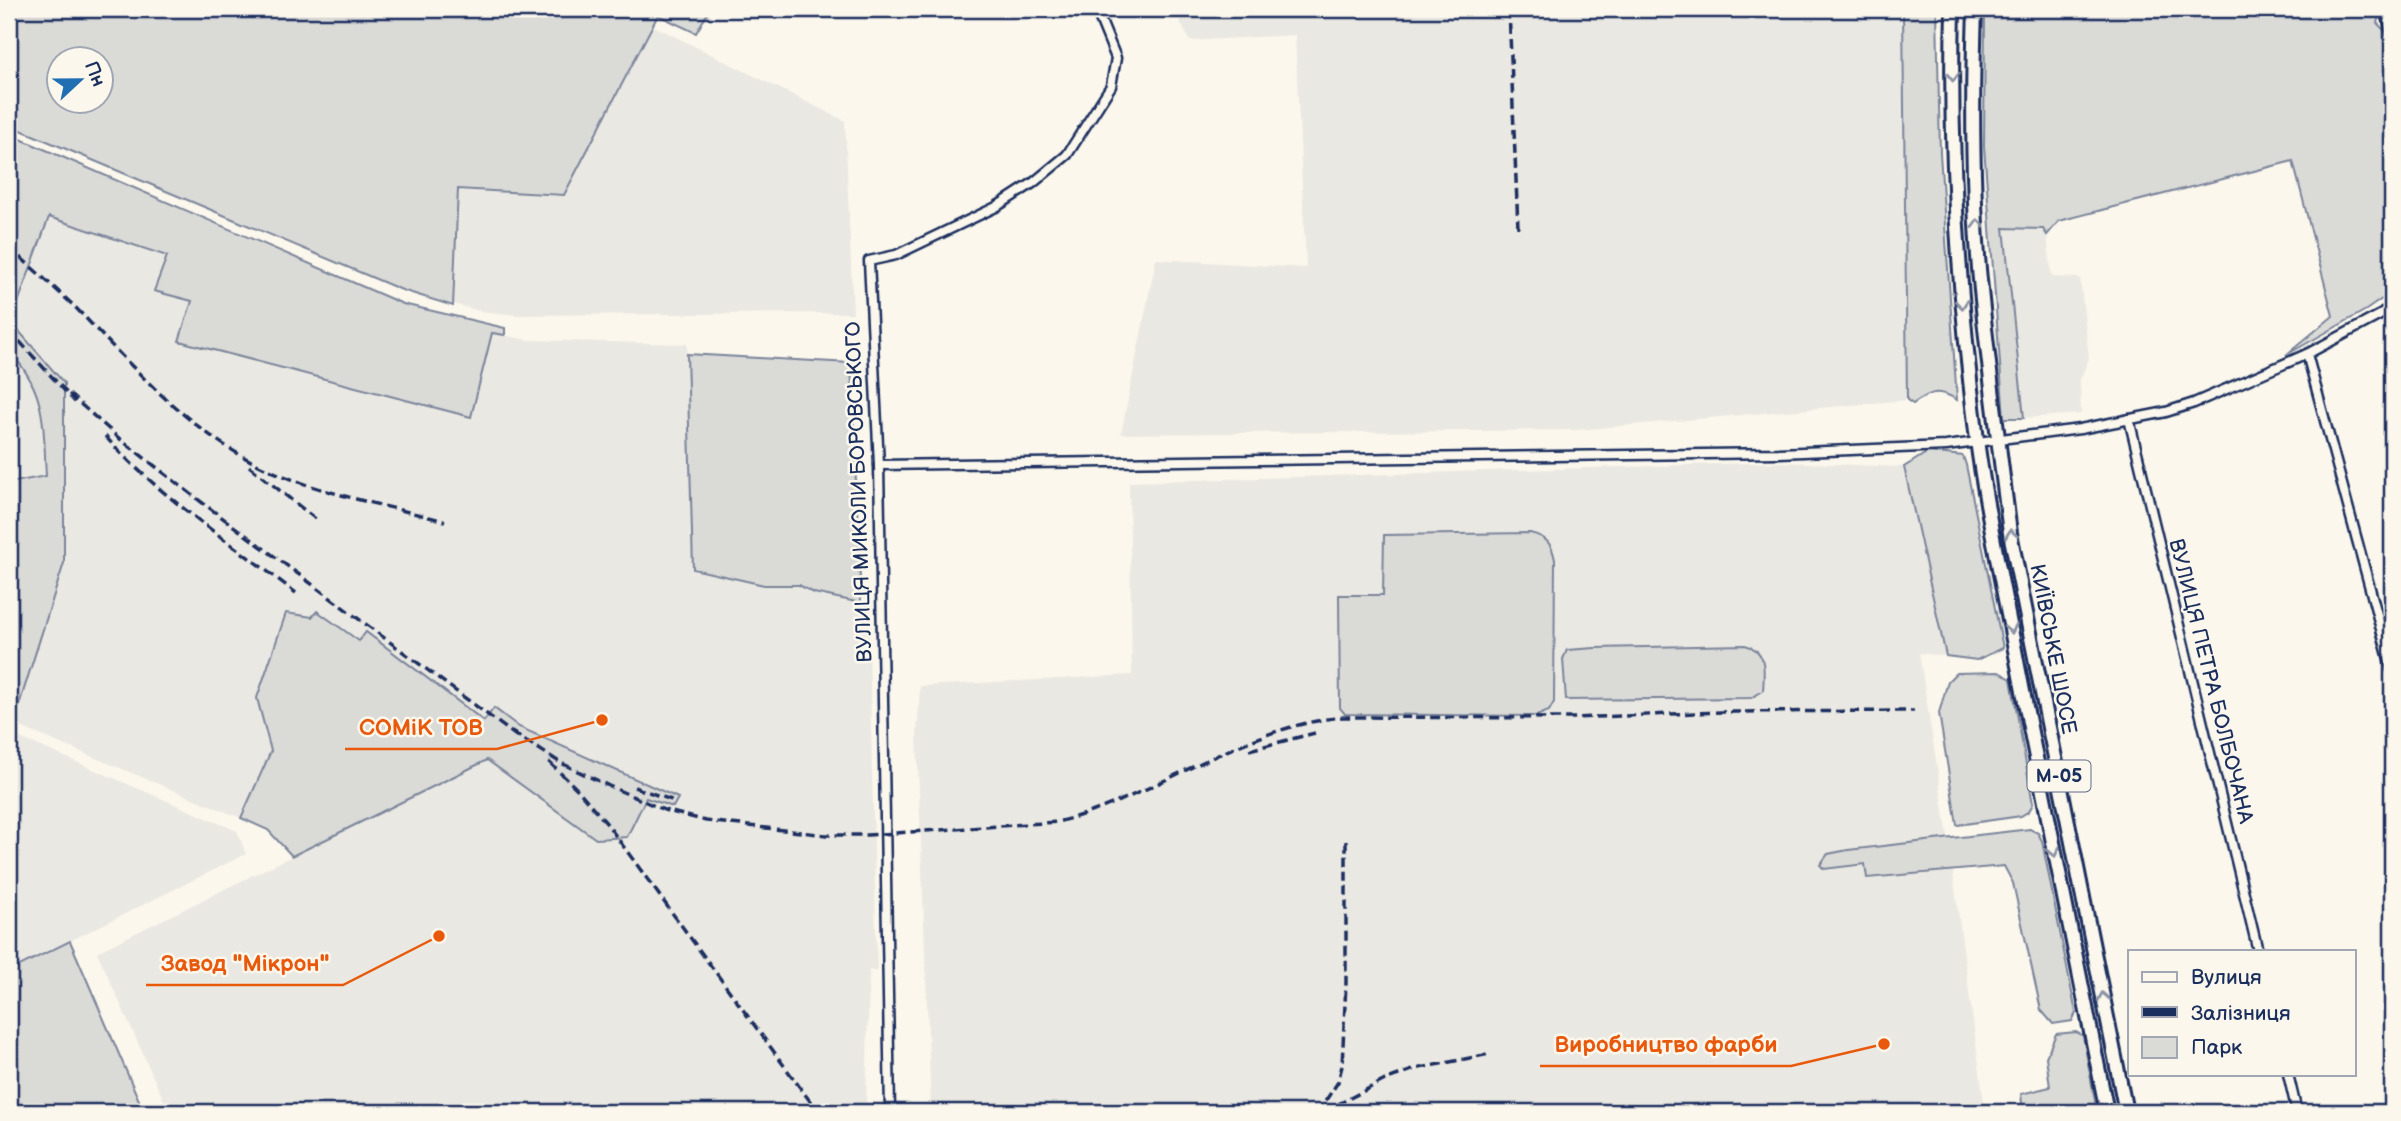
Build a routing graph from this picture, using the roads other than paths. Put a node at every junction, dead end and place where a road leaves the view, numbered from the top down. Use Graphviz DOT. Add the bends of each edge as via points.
graph roads {
  1 [pos="1096,9"];
  2 [pos="1953,9"];
  3 [pos="1975,9"];
  4 [pos="2385,9"];
  5 [pos="2392,35"];
  6 [pos="2392,305"];
  7 [pos="2308,354"];
  8 [pos="2129,419"];
  9 [pos="1998,439"];
  10 [pos="1978,441"];
  11 [pos="879,465"];
  12 [pos="2392,670"];
  13 [pos="2258,950"];
  14 [pos="2288,1076"];
  15 [pos="890,1112"];
  16 [pos="2108,1112"];
  17 [pos="2126,1112"];
  18 [pos="2297,1112"];
  1 -- 11 [label="street, ВУЛИЦЯ МИКОЛИ БОРОВСЬКОГО" via="1116,58 1111,86 1067,155 996,206 896,255 869,261"];
  2 -- 10 [label="main road, М-05, one-way" via="1959,270"];
  9 -- 3 [label="main road, М-05, one-way" via="1979,267"];
  4 -- 5 [label="street"];
  6 -- 7 [label="street"];
  7 -- 8 [label="street" via="2193,403"];
  7 -- 12 [label="street"];
  8 -- 9 [label="street"];
  8 -- 13 [label="street, ВУЛИЦЯ ПЕТРА БОЛБОЧАНА"];
  9 -- 10 [label="street"];
  17 -- 9 [label="main road, КИЇВСЬКЕ ШОСЕ / М-05, one-way" via="2012,547"];
  10 -- 11 [label="street" via="1909,449 1779,453"];
  10 -- 16 [label="main road, М-05, one-way" via="2047,818"];
  11 -- 15 [label="street, ВУЛИЦЯ МИКОЛИ БОРОВСЬКОГО"];
  14 -- 18 [label="street"];
}
